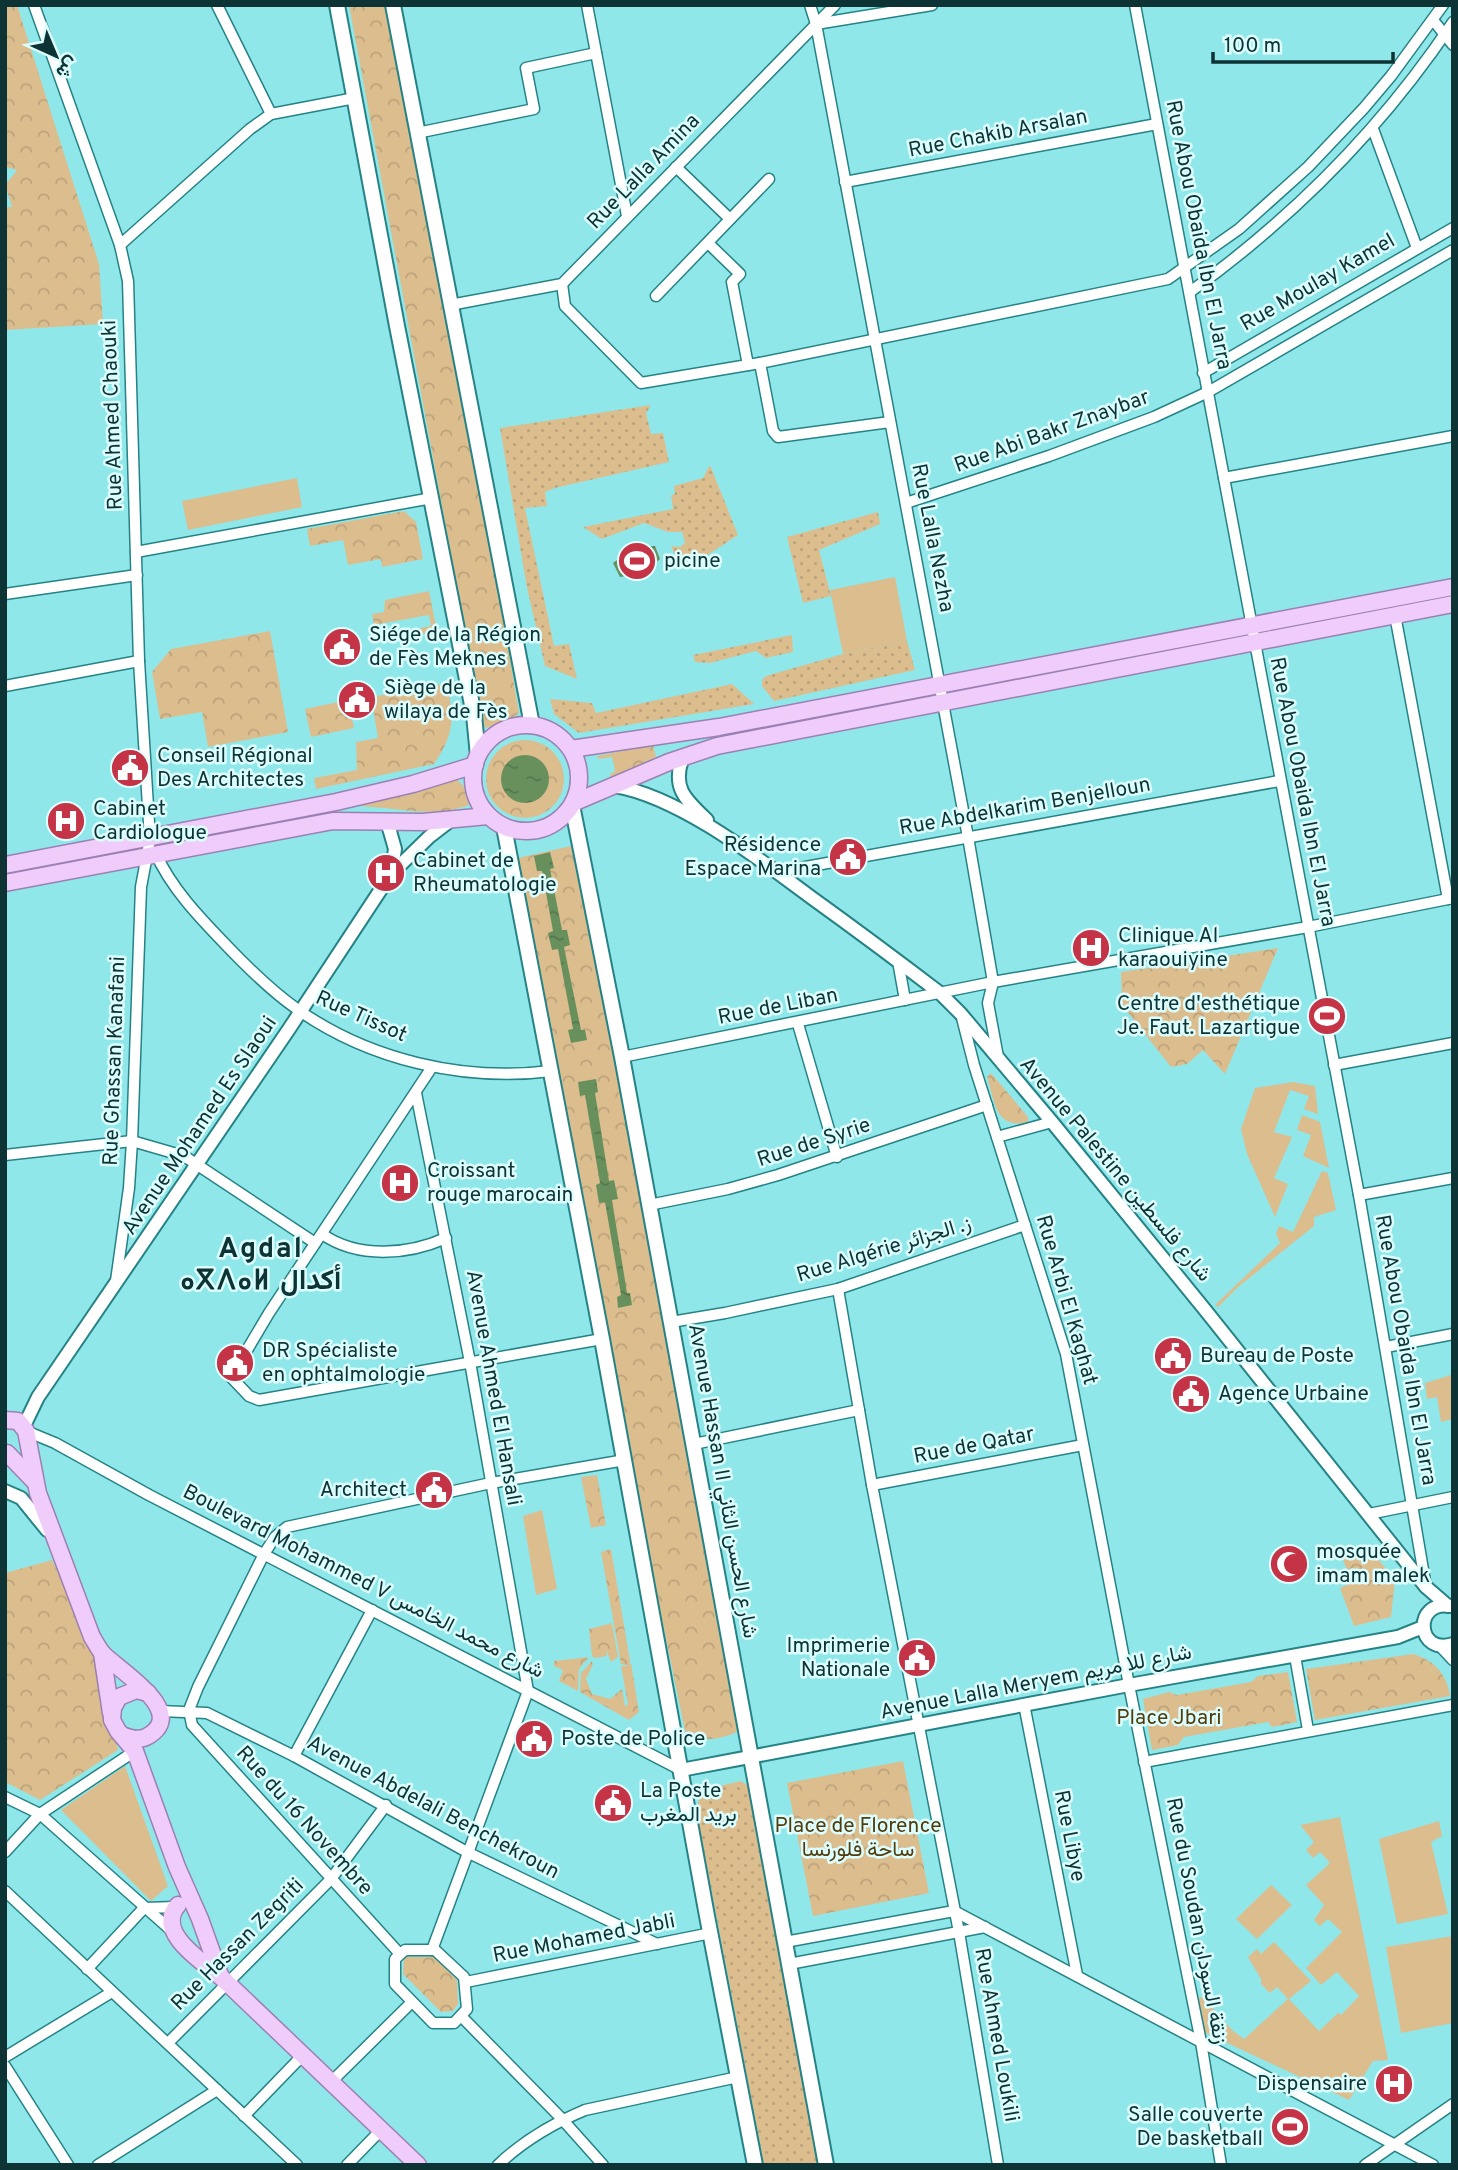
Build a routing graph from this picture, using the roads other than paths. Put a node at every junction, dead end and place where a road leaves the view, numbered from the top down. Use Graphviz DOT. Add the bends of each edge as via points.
graph roads {
  1 [pos="34,5"];
  2 [pos="217,5"];
  3 [pos="337,5"];
  4 [pos="393,5"];
  5 [pos="587,5"];
  6 [pos="810,5"];
  7 [pos="835,5"];
  8 [pos="932,5"];
  9 [pos="1135,5"];
  10 [pos="1443,5"];
  11 [pos="1433,20"];
  12 [pos="1453,22"];
  13 [pos="816,24"];
  14 [pos="1445,34"];
  15 [pos="1453,45"];
  16 [pos="596,53"];
  17 [pos="355,98"];
  18 [pos="271,114"];
  19 [pos="1157,124"];
  20 [pos="1373,129"];
  21 [pos="417,133"];
  22 [pos="676,166"];
  23 [pos="769,179"];
  24 [pos="845,182"];
  25 [pos="628,216"];
  26 [pos="730,219"];
  27 [pos="1453,228"];
  28 [pos="708,243"];
  29 [pos="120,245"];
  30 [pos="1418,248"];
  31 [pos="1453,250"];
  32 [pos="1185,267"];
  33 [pos="562,284"];
  34 [pos="1190,292"];
  35 [pos="656,296"];
  36 [pos="450,305"];
  37 [pos="874,339"];
  38 [pos="754,364"];
  39 [pos="1203,373"];
  40 [pos="1208,392"];
  41 [pos="890,422"];
  42 [pos="1453,436"];
  43 [pos="1224,478"];
  44 [pos="432,498"];
  45 [pos="906,503"];
  46 [pos="136,552"];
  47 [pos="137,575"];
  48 [pos="1453,587"];
  49 [pos="5,594"];
  50 [pos="1453,604"];
  51 [pos="1395,615"];
  52 [pos="1251,625"];
  53 [pos="1254,642"];
  54 [pos="139,661"];
  55 [pos="5,687"];
  56 [pos="942,692"];
  57 [pos="532,725"];
  58 [pos="571,749"];
  59 [pos="683,757"];
  60 [pos="476,761"];
  61 [pos="1279,781"];
  62 [pos="615,786"];
  63 [pos="573,804"];
  64 [pos="488,816"];
  65 [pos="451,820"];
  66 [pos="387,821"];
  67 [pos="504,827"];
  68 [pos="720,833"];
  69 [pos="968,837"];
  70 [pos="150,839"];
  71 [pos="152,857"];
  72 [pos="5,865"];
  73 [pos="778,872"];
  74 [pos="391,874"];
  75 [pos="5,883"];
  76 [pos="1450,899"];
  77 [pos="1308,927"];
  78 [pos="898,961"];
  79 [pos="993,982"];
  80 [pos="940,993"];
  81 [pos="905,1000"];
  82 [pos="300,1012"];
  83 [pos="961,1014"];
  84 [pos="798,1024"];
  85 [pos="1453,1043"];
  86 [pos="622,1058"];
  87 [pos="999,1060"];
  88 [pos="1335,1065"];
  89 [pos="432,1067"];
  90 [pos="551,1071"];
  91 [pos="416,1093"];
  92 [pos="987,1105"];
  93 [pos="1052,1122"];
  94 [pos="998,1137"];
  95 [pos="132,1141"];
  96 [pos="5,1156"];
  97 [pos="836,1157"];
  98 [pos="197,1164"];
  99 [pos="1453,1178"];
  100 [pos="1359,1195"];
  101 [pos="649,1205"];
  102 [pos="1025,1225"];
  103 [pos="446,1238"];
  104 [pos="319,1239"];
  105 [pos="115,1285"];
  106 [pos="838,1289"];
  107 [pos="671,1322"];
  108 [pos="1453,1334"];
  109 [pos="602,1339"];
  110 [pos="1386,1347"];
  111 [pos="470,1362"];
  112 [pos="859,1410"];
  113 [pos="16,1424"];
  114 [pos="694,1444"];
  115 [pos="1083,1445"];
  116 [pos="6,1453"];
  117 [pos="625,1460"];
  118 [pos="34,1480"];
  119 [pos="491,1483"];
  120 [pos="872,1485"];
  121 [pos="5,1491"];
  122 [pos="1453,1497"];
  123 [pos="1412,1505"];
  124 [pos="1369,1514"];
  125 [pos="56,1542"];
  126 [pos="264,1553"];
  127 [pos="1426,1587"];
  128 [pos="1450,1607"];
  129 [pos="372,1610"];
  130 [pos="1425,1620"];
  131 [pos="1398,1637"];
  132 [pos="1441,1643"];
  133 [pos="102,1653"];
  134 [pos="1295,1656"];
  135 [pos="1453,1660"];
  136 [pos="1129,1685"];
  137 [pos="528,1691"];
  138 [pos="148,1693"];
  139 [pos="1024,1704"];
  140 [pos="1453,1705"];
  141 [pos="189,1710"];
  142 [pos="160,1711"];
  143 [pos="112,1714"];
  144 [pos="919,1724"];
  145 [pos="1308,1730"];
  146 [pos="138,1745"];
  147 [pos="294,1756"];
  148 [pos="751,1757"];
  149 [pos="1144,1762"];
  150 [pos="681,1770"];
  151 [pos="5,1797"];
  152 [pos="386,1805"];
  153 [pos="40,1814"];
  154 [pos="5,1852"];
  155 [pos="467,1852"];
  156 [pos="177,1867"];
  157 [pos="331,1879"];
  158 [pos="5,1891"];
  159 [pos="177,1906"];
  160 [pos="144,1908"];
  161 [pos="196,1911"];
  162 [pos="954,1911"];
  163 [pos="985,1927"];
  164 [pos="710,1933"];
  165 [pos="959,1933"];
  166 [pos="175,1934"];
  167 [pos="785,1942"];
  168 [pos="657,1944"];
  169 [pos="209,1945"];
  170 [pos="432,1950"];
  171 [pos="400,1953"];
  172 [pos="197,1956"];
  173 [pos="789,1964"];
  174 [pos="87,1969"];
  175 [pos="1077,1975"];
  176 [pos="224,1980"];
  177 [pos="466,1982"];
  178 [pos="112,1992"];
  179 [pos="412,2002"];
  180 [pos="461,2016"];
  181 [pos="1201,2042"];
  182 [pos="167,2043"];
  183 [pos="302,2056"];
  184 [pos="5,2057"];
  185 [pos="5,2066"];
  186 [pos="738,2077"];
  187 [pos="330,2083"];
  188 [pos="217,2090"];
  189 [pos="1453,2104"];
  190 [pos="244,2116"];
  191 [pos="562,2119"];
  192 [pos="380,2131"];
  193 [pos="1394,2143"];
  194 [pos="1220,2164"];
  195 [pos="68,2165"];
  196 [pos="98,2165"];
  197 [pos="297,2165"];
  198 [pos="347,2165"];
  199 [pos="418,2165"];
  200 [pos="498,2165"];
  201 [pos="603,2165"];
  202 [pos="755,2165"];
  203 [pos="827,2165"];
  204 [pos="998,2165"];
  205 [pos="1208,2165"];
  206 [pos="1365,2165"];
  207 [pos="1433,2165"];
  1 -- 29 [label="street, Rue Ahmed Chaouki"];
  2 -- 18 [label="street"];
  3 -- 17 [label="main road"];
  4 -- 21 [label="main road"];
  5 -- 16 [label="street"];
  6 -- 13 [label="street, Rue Lalla Nezha"];
  7 -- 13 [label="street, Rue Lalla Amina"];
  8 -- 13 [label="street"];
  9 -- 19 [label="street, Rue Abou Obaida Ibn El Jarra"];
  10 -- 11 [label="street"];
  11 -- 14 [label="street"];
  11 -- 32 [label="street" via="1364,108 1308,167 1239,229"];
  12 -- 14 [label="street"];
  13 -- 22 [label="street, Rue Lalla Amina"];
  13 -- 24 [label="street, Rue Lalla Nezha"];
  14 -- 15 [label="street"];
  14 -- 20 [label="street"];
  16 -- 21 [label="street" via="526,68 534,109"];
  16 -- 25 [label="street"];
  17 -- 18 [label="street"];
  17 -- 44 [label="main road"];
  18 -- 29 [label="street"];
  19 -- 24 [label="street, Rue Chakib Arsalan"];
  19 -- 32 [label="street, Rue Abou Obaida Ibn El Jarra"];
  20 -- 30 [label="street"];
  20 -- 34 [label="street" via="1295,208"];
  21 -- 36 [label="main road"];
  22 -- 25 [label="street, Rue Lalla Amina"];
  22 -- 26 [label="street"];
  23 -- 26 [label="street"];
  24 -- 37 [label="street, Rue Lalla Nezha"];
  25 -- 33 [label="street, Rue Lalla Amina"];
  26 -- 28 [label="street"];
  27 -- 30 [label="street, Rue Moulay Kamel"];
  28 -- 35 [label="street"];
  28 -- 38 [label="street" via="740,274 732,282"];
  29 -- 46 [label="street, Rue Ahmed Chaouki" via="128,281"];
  30 -- 39 [label="street, Rue Moulay Kamel"];
  31 -- 40 [label="street, Rue Moulay Kamel"];
  32 -- 34 [label="street, Rue Abou Obaida Ibn El Jarra"];
  32 -- 37 [label="street" via="1168,279"];
  33 -- 36 [label="street"];
  33 -- 38 [label="street" via="565,306 641,383"];
  34 -- 39 [label="street, Rue Abou Obaida Ibn El Jarra"];
  36 -- 57 [label="main road"];
  37 -- 38 [label="street"];
  37 -- 41 [label="street, Rue Lalla Nezha"];
  38 -- 41 [label="street" via="778,437"];
  39 -- 40 [label="street, Rue Abou Obaida Ibn El Jarra"];
  40 -- 43 [label="street, Rue Abou Obaida Ibn El Jarra"];
  40 -- 45 [label="street, Rue Abi Bakr Znaybar" via="1154,417"];
  41 -- 45 [label="street, Rue Lalla Nezha"];
  42 -- 43 [label="street"];
  43 -- 52 [label="street, Rue Abou Obaida Ibn El Jarra"];
  44 -- 46 [label="street"];
  44 -- 60 [label="main road" via="474,715"];
  45 -- 56 [label="street, Rue Lalla Nezha"];
  46 -- 47 [label="street, Rue Ahmed Chaouki"];
  47 -- 49 [label="street"];
  47 -- 54 [label="street, Rue Ahmed Chaouki"];
  48 -- 52 [label="main road"];
  50 -- 51 [label="main road"];
  51 -- 53 [label="main road"];
  51 -- 76 [label="street"];
  52 -- 53 [label="street, Rue Abou Obaida Ibn El Jarra"];
  52 -- 56 [label="main road"];
  53 -- 56 [label="main road"];
  53 -- 61 [label="street, Rue Abou Obaida Ibn El Jarra"];
  54 -- 55 [label="street"];
  54 -- 70 [label="street, Rue Ahmed Chaouki"];
  56 -- 58 [label="main road"];
  56 -- 59 [label="main road"];
  56 -- 69 [label="street, Rue Lalla Nezha"];
  57 -- 58 [label="main road" via="554,733"];
  57 -- 60 [label="main road" via="500,732 487,742"];
  58 -- 63 [label="main road" via="579,772"];
  59 -- 62 [label="main road"];
  59 -- 68 [label="street, Avenue Palestine شارع فلسطين" via="680,788"];
  60 -- 64 [label="main road" via="475,792"];
  60 -- 70 [label="main road" via="445,775 336,802"];
  61 -- 69 [label="street, Rue Abdelkarim Benjelloun"];
  61 -- 77 [label="street, Rue Abou Obaida Ibn El Jarra"];
  62 -- 63 [label="main road"];
  62 -- 68 [label="street, Avenue Palestine شارع فلسطين" via="651,795"];
  63 -- 67 [label="main road" via="559,820 542,829"];
  63 -- 86 [label="main road, Avenue Hassan II شارع الحسن الثاني"];
  64 -- 65 [label="main road"];
  64 -- 67 [label="main road"];
  65 -- 66 [label="main road"];
  65 -- 74 [label="street, Avenue Mohamed Es Slaoui"];
  66 -- 71 [label="main road" via="333,821"];
  66 -- 74 [label="street" via="395,849"];
  67 -- 90 [label="main road"];
  68 -- 73 [label="street, Avenue Palestine شارع فلسطين"];
  69 -- 73 [label="street, Rue Abdelkarim Benjelloun"];
  69 -- 79 [label="street, Rue Lalla Nezha"];
  70 -- 71 [label="street, Rue Ghassan Kanafani"];
  70 -- 72 [label="main road"];
  71 -- 75 [label="main road"];
  71 -- 82 [label="street, Rue Tissot" via="201,919"];
  71 -- 95 [label="street, Rue Ghassan Kanafani" via="141,887"];
  73 -- 78 [label="street, Avenue Palestine شارع فلسطين"];
  74 -- 82 [label="street, Avenue Mohamed Es Slaoui"];
  76 -- 77 [label="street, Rue de Liban"];
  77 -- 79 [label="street, Rue de Liban"];
  77 -- 88 [label="street, Rue Abou Obaida Ibn El Jarra"];
  78 -- 80 [label="street, Avenue Palestine شارع فلسطين"];
  78 -- 81 [label="street"];
  79 -- 80 [label="street, Rue de Liban"];
  79 -- 87 [label="street, Rue Lalla Nezha" via="988,1003"];
  80 -- 81 [label="street, Rue de Liban"];
  80 -- 83 [label="street, Avenue Palestine شارع فلسطين"];
  81 -- 84 [label="street, Rue de Liban"];
  82 -- 89 [label="street, Rue Tissot" via="363,1045"];
  82 -- 98 [label="street, Avenue Mohamed Es Slaoui"];
  83 -- 87 [label="street, Avenue Palestine شارع فلسطين"];
  83 -- 92 [label="street, Rue Arbi El Kaghat"];
  84 -- 86 [label="street, Rue de Liban"];
  84 -- 97 [label="street"];
  85 -- 88 [label="street"];
  86 -- 101 [label="main road, Avenue Hassan II شارع الحسن الثاني"];
  87 -- 93 [label="street, Avenue Palestine شارع فلسطين"];
  88 -- 100 [label="street, Rue Abou Obaida Ibn El Jarra"];
  89 -- 90 [label="street, Rue Tissot" via="495,1075"];
  89 -- 91 [label="street"];
  90 -- 109 [label="main road"];
  91 -- 103 [label="street, Avenue Ahmed El Hansali"];
  91 -- 104 [label="street"];
  92 -- 94 [label="street, Rue Arbi El Kaghat"];
  92 -- 97 [label="street, Rue de Syrie"];
  93 -- 94 [label="street"];
  93 -- 124 [label="street, Avenue Palestine شارع فلسطين"];
  94 -- 102 [label="street, Rue Arbi El Kaghat"];
  95 -- 96 [label="street"];
  95 -- 98 [label="street"];
  95 -- 105 [label="street, Rue Ghassan Kanafani"];
  97 -- 101 [label="street, Rue de Syrie" via="728,1189"];
  98 -- 104 [label="street"];
  98 -- 105 [label="street, Avenue Mohamed Es Slaoui"];
  99 -- 100 [label="street"];
  100 -- 110 [label="street, Rue Abou Obaida Ibn El Jarra"];
  101 -- 107 [label="main road, Avenue Hassan II شارع الحسن الثاني"];
  102 -- 106 [label="street, Rue Algérie ز. الجزائر"];
  102 -- 115 [label="street, Rue Arbi El Kaghat" via="1066,1354"];
  103 -- 104 [label="street" via="399,1252"];
  103 -- 111 [label="street, Avenue Ahmed El Hansali"];
  104 -- 111 [label="street" via="231,1377 249,1396 259,1400"];
  105 -- 113 [label="street, Avenue Mohamed Es Slaoui"];
  106 -- 107 [label="street, Rue Algérie ز. الجزائر"];
  106 -- 112 [label="street, Rue Ahmed Loukili"];
  107 -- 114 [label="main road, Avenue Hassan II شارع الحسن الثاني"];
  108 -- 110 [label="street"];
  109 -- 111 [label="street"];
  109 -- 117 [label="main road"];
  110 -- 123 [label="street, Rue Abou Obaida Ibn El Jarra"];
  111 -- 119 [label="street, Avenue Ahmed El Hansali"];
  112 -- 114 [label="street"];
  112 -- 120 [label="street, Rue Ahmed Loukili"];
  113 -- 116 [label="main road" via="19,1451"];
  113 -- 118 [label="main road"];
  113 -- 126 [label="street, Boulevard Mohammed V شارع محمد الخامس"];
  114 -- 148 [label="main road, Avenue Hassan II شارع الحسن الثاني"];
  115 -- 120 [label="street, Rue de Qatar"];
  115 -- 136 [label="street, Rue Arbi El Kaghat"];
  116 -- 118 [label="main road"];
  117 -- 119 [label="street"];
  117 -- 150 [label="main road"];
  118 -- 125 [label="main road"];
  119 -- 126 [label="street" via="291,1525"];
  119 -- 137 [label="street, Avenue Ahmed El Hansali"];
  120 -- 144 [label="street, Rue Ahmed Loukili"];
  121 -- 125 [label="street" via="22,1498"];
  122 -- 123 [label="street"];
  123 -- 124 [label="street"];
  123 -- 127 [label="street, Rue Abou Obaida Ibn El Jarra"];
  124 -- 127 [label="street, Avenue Palestine شارع فلسطين"];
  125 -- 133 [label="main road"];
  126 -- 129 [label="street, Boulevard Mohammed V شارع محمد الخامس"];
  126 -- 141 [label="street"];
  127 -- 128 [label="street, Avenue Palestine شارع فلسطين"];
  127 -- 130 [label="street"];
  128 -- 130 [label="street, Avenue Lalla Meryem شارع للا مريم" via="1436,1607"];
  129 -- 137 [label="street, Boulevard Mohammed V شارع محمد الخامس"];
  129 -- 147 [label="street"];
  130 -- 131 [label="street, Avenue Lalla Meryem شارع للا مريم"];
  130 -- 132 [label="street"];
  131 -- 132 [label="street, Avenue Lalla Meryem شارع للا مريم"];
  131 -- 134 [label="street, Avenue Lalla Meryem شارع للا مريم"];
  132 -- 135 [label="street"];
  133 -- 138 [label="main road"];
  133 -- 143 [label="main road"];
  134 -- 136 [label="street, Avenue Lalla Meryem شارع للا مريم"];
  134 -- 145 [label="street"];
  136 -- 139 [label="street, Avenue Lalla Meryem شارع للا مريم"];
  136 -- 149 [label="street, Rue du Soudan زنقة السودان"];
  137 -- 150 [label="street, Boulevard Mohammed V شارع محمد الخامس"];
  137 -- 155 [label="street"];
  138 -- 142 [label="main road"];
  138 -- 143 [label="main road" via="124,1693"];
  139 -- 144 [label="street, Avenue Lalla Meryem شارع للا مريم"];
  139 -- 175 [label="street, Rue Libye"];
  140 -- 145 [label="street"];
  141 -- 142 [label="street, Avenue Abdelali Benchekroun"];
  141 -- 147 [label="street, Avenue Abdelali Benchekroun" via="207,1713"];
  141 -- 157 [label="street, Rue du 16 Novembre" via="198,1732"];
  142 -- 146 [label="main road" via="156,1729"];
  143 -- 146 [label="main road" via="114,1726"];
  144 -- 148 [label="street, Avenue Lalla Meryem شارع للا مريم"];
  144 -- 162 [label="street, Rue Ahmed Loukili"];
  145 -- 149 [label="street"];
  146 -- 153 [label="street"];
  146 -- 156 [label="main road"];
  147 -- 152 [label="street, Avenue Abdelali Benchekroun"];
  148 -- 150 [label="street, Avenue Lalla Meryem شارع للا مريم"];
  148 -- 167 [label="main road, Avenue Hassan II شارع الحسن الثاني"];
  149 -- 181 [label="street, Rue du Soudan زنقة السودان"];
  150 -- 164 [label="main road"];
  151 -- 153 [label="street"];
  152 -- 155 [label="street, Avenue Abdelali Benchekroun"];
  152 -- 157 [label="street, Rue Hassan Zegriti"];
  153 -- 154 [label="street"];
  153 -- 160 [label="street"];
  155 -- 168 [label="street, Avenue Abdelali Benchekroun"];
  155 -- 170 [label="street"];
  156 -- 159 [label="main road"];
  156 -- 161 [label="main road"];
  157 -- 171 [label="street, Rue du 16 Novembre"];
  157 -- 176 [label="street, Rue Hassan Zegriti"];
  158 -- 174 [label="street"];
  159 -- 160 [label="street"];
  159 -- 161 [label="main road" via="188,1905"];
  159 -- 166 [label="main road" via="172,1916"];
  160 -- 166 [label="street"];
  160 -- 174 [label="street"];
  161 -- 169 [label="main road"];
  162 -- 163 [label="street"];
  162 -- 165 [label="street, Rue Ahmed Loukili"];
  162 -- 167 [label="street"];
  163 -- 165 [label="street"];
  163 -- 175 [label="street"];
  164 -- 168 [label="street, Rue Mohamed Jabli"];
  164 -- 186 [label="main road"];
  165 -- 173 [label="street"];
  165 -- 204 [label="street, Rue Ahmed Loukili"];
  166 -- 172 [label="main road"];
  167 -- 173 [label="main road, Avenue Hassan II شارع الحسن الثاني"];
  168 -- 177 [label="street, Rue Mohamed Jabli"];
  169 -- 172 [label="main road" via="206,1953"];
  169 -- 176 [label="main road"];
  170 -- 171 [label="street"];
  170 -- 177 [label="street" via="440,1952"];
  171 -- 179 [label="street" via="395,1959 394,1982"];
  172 -- 176 [label="main road"];
  173 -- 203 [label="main road, Avenue Hassan II شارع الحسن الثاني"];
  174 -- 178 [label="street"];
  175 -- 181 [label="street"];
  176 -- 182 [label="street, Rue Hassan Zegriti"];
  176 -- 183 [label="main road"];
  177 -- 180 [label="street" via="467,2009"];
  178 -- 182 [label="street"];
  178 -- 184 [label="street"];
  179 -- 180 [label="street" via="435,2024 452,2024"];
  179 -- 187 [label="street"];
  180 -- 191 [label="street"];
  181 -- 193 [label="street"];
  181 -- 194 [label="street, Rue du Soudan زنقة السودان"];
  182 -- 188 [label="street"];
  183 -- 187 [label="main road"];
  183 -- 190 [label="street"];
  185 -- 195 [label="street"];
  186 -- 191 [label="street" via="608,2104"];
  186 -- 202 [label="main road"];
  187 -- 192 [label="main road"];
  188 -- 190 [label="street"];
  188 -- 196 [label="street"];
  189 -- 193 [label="street"];
  190 -- 197 [label="street"];
  191 -- 200 [label="street"];
  191 -- 201 [label="street"];
  192 -- 198 [label="street"];
  192 -- 199 [label="main road"];
  193 -- 206 [label="street"];
  193 -- 207 [label="street"];
  194 -- 205 [label="street"];
}
